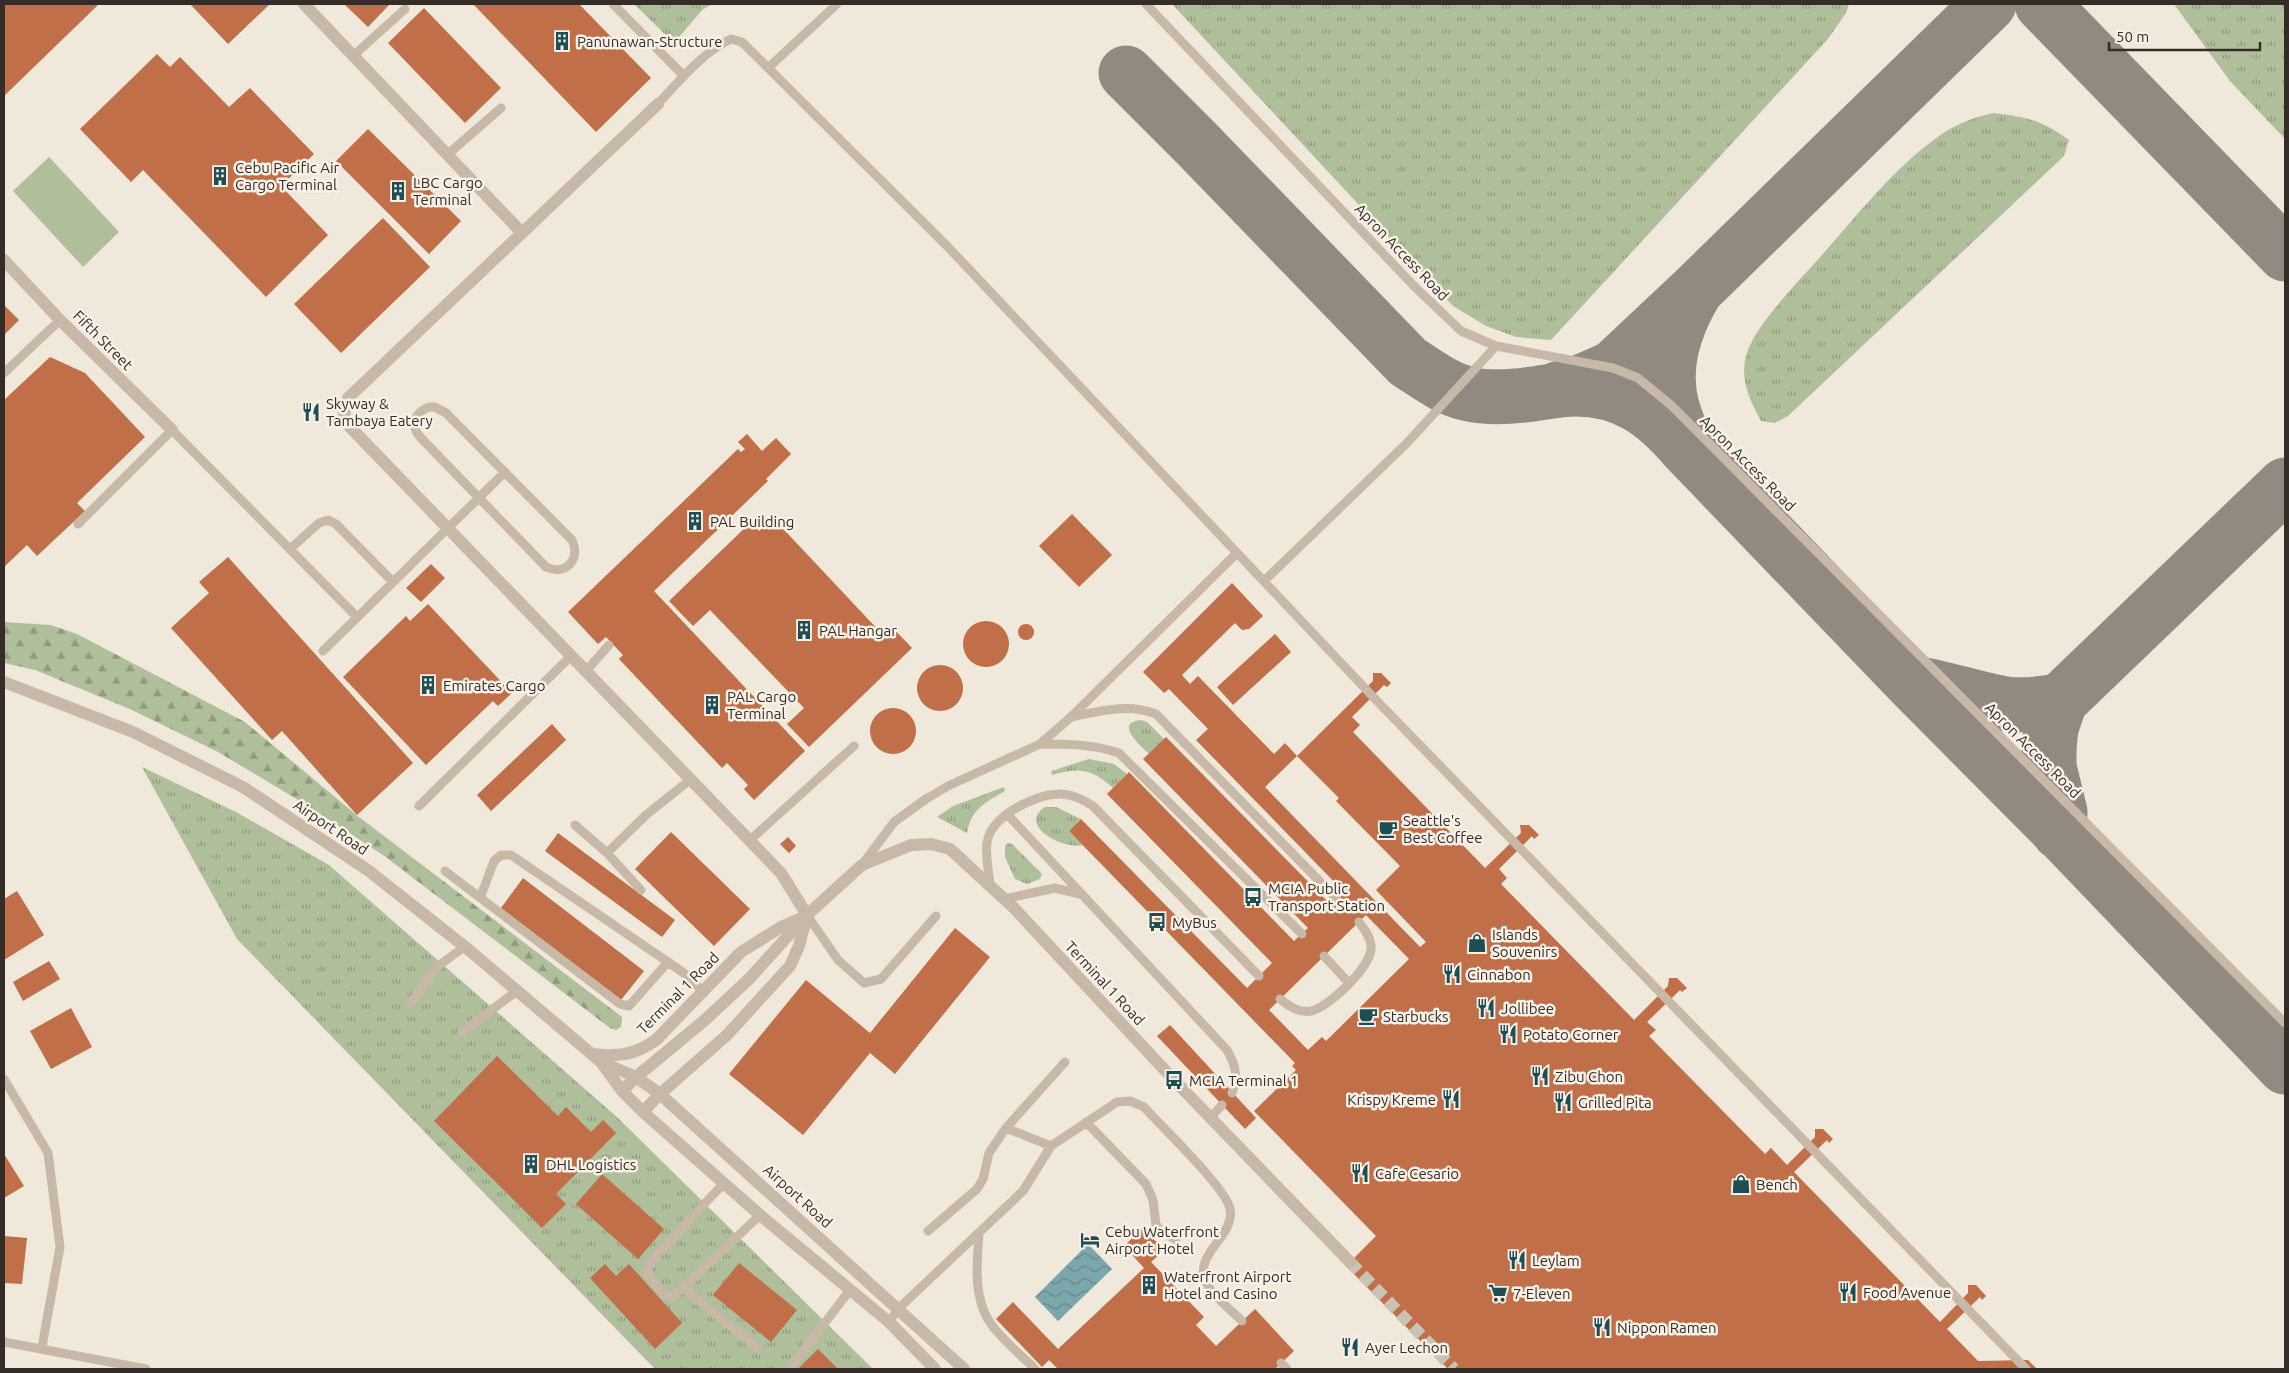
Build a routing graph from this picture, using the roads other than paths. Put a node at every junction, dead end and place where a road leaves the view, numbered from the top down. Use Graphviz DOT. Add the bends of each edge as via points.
graph roads {
  1 [pos="304,4"];
  2 [pos="613,4"];
  3 [pos="837,4"];
  4 [pos="1146,4"];
  5 [pos="405,9"];
  6 [pos="353,56"];
  7 [pos="768,68"];
  8 [pos="684,76"];
  9 [pos="658,104"];
  10 [pos="501,108"];
  11 [pos="447,155"];
  12 [pos="522,233"];
  13 [pos="4,260"];
  14 [pos="60,320"];
  15 [pos="1496,346"];
  16 [pos="4,373"];
  17 [pos="172,430"];
  18 [pos="505,472"];
  19 [pos="478,499"];
  20 [pos="78,524"];
  21 [pos="448,530"];
  22 [pos="290,549"];
  23 [pos="1237,553"];
  24 [pos="1264,581"];
  25 [pos="393,582"];
  26 [pos="357,617"];
  27 [pos="609,645"];
  28 [pos="323,651"];
  29 [pos="571,656"];
  30 [pos="586,670"];
  31 [pos="4,682"];
  32 [pos="1071,717"];
  33 [pos="1040,744"];
  34 [pos="854,746"];
  35 [pos="691,779"];
  36 [pos="419,806"];
  37 [pos="1007,814"];
  38 [pos="574,825"];
  39 [pos="749,841"];
  40 [pos="607,853"];
  41 [pos="862,865"];
  42 [pos="445,871"];
  43 [pos="990,885"];
  44 [pos="641,890"];
  45 [pos="1080,894"];
  46 [pos="480,898"];
  47 [pos="1004,899"];
  48 [pos="1337,899"];
  49 [pos="808,915"];
  50 [pos="936,916"];
  51 [pos="1359,922"];
  52 [pos="1302,934"];
  53 [pos="464,947"];
  54 [pos="1324,956"];
  55 [pos="668,962"];
  56 [pos="1259,976"];
  57 [pos="1349,983"];
  58 [pos="517,991"];
  59 [pos="703,992"];
  60 [pos="1280,999"];
  61 [pos="411,1003"];
  62 [pos="2285,1023"];
  63 [pos="462,1032"];
  64 [pos="590,1054"];
  65 [pos="601,1062"];
  66 [pos="1065,1062"];
  67 [pos="636,1077"];
  68 [pos="4,1079"];
  69 [pos="622,1091"];
  70 [pos="1232,1093"];
  71 [pos="660,1094"];
  72 [pos="1222,1105"];
  73 [pos="643,1112"];
  74 [pos="1210,1118"];
  75 [pos="1086,1122"];
  76 [pos="1006,1128"];
  77 [pos="1051,1146"];
  78 [pos="724,1183"];
  79 [pos="760,1215"];
  80 [pos="928,1231"];
  81 [pos="979,1233"];
  82 [pos="1176,1240"];
  83 [pos="1350,1262"];
  84 [pos="683,1288"];
  85 [pos="850,1290"];
  86 [pos="899,1308"];
  87 [pos="1242,1321"];
  88 [pos="889,1322"];
  89 [pos="4,1342"];
  90 [pos="42,1348"];
  91 [pos="758,1348"];
  92 [pos="791,1367"];
  93 [pos="146,1369"];
  94 [pos="934,1369"];
  95 [pos="964,1369"];
  96 [pos="1035,1369"];
  97 [pos="2026,1369"];
  1 -- 6 [label="street"];
  2 -- 8 [label="lane"];
  3 -- 7 [label="lane"];
  4 -- 15 [label="lane, Apron Access Road" via="1406,278 1461,331"];
  5 -- 6 [label="lane"];
  6 -- 11 [label="street"];
  7 -- 8 [label="lane" via="742,42 731,39 721,43"];
  7 -- 23 [label="lane" via="948,248"];
  8 -- 9 [label="lane"];
  9 -- 12 [label="street"];
  10 -- 11 [label="lane"];
  11 -- 12 [label="street"];
  12 -- 21 [label="street" via="348,398 344,415 350,427"];
  13 -- 14 [label="street, Fifth Street"];
  14 -- 16 [label="lane"];
  14 -- 17 [label="street, Fifth Street"];
  15 -- 24 [label="lane" via="1407,443"];
  15 -- 62 [label="lane, Apron Access Road" via="1613,368 1638,378 1672,406"];
  17 -- 20 [label="lane"];
  17 -- 22 [label="lane, Fifth Street"];
  18 -- 19 [label="lane"];
  18 -- 19 [label="lane" via="441,409 429,407 418,412 414,423 417,434"];
  18 -- 19 [label="lane" via="572,540 576,552 571,564 557,571 546,567"];
  19 -- 21 [label="lane"];
  21 -- 25 [label="lane"];
  21 -- 29 [label="street"];
  22 -- 25 [label="lane" via="319,523 328,520 336,524"];
  22 -- 26 [label="lane, Fifth Street"];
  23 -- 24 [label="lane"];
  23 -- 32 [label="lane"];
  24 -- 97 [label="lane"];
  25 -- 26 [label="lane"];
  26 -- 28 [label="lane"];
  27 -- 30 [label="lane"];
  29 -- 30 [label="street"];
  29 -- 36 [label="lane"];
  30 -- 35 [label="street"];
  31 -- 53 [label="street, Airport Road" via="133,732 243,787 369,872"];
  32 -- 33 [label="lane"];
  32 -- 48 [label="lane" via="1117,708 1141,708 1156,714"];
  33 -- 41 [label="lane" via="926,799 894,822"];
  33 -- 52 [label="lane" via="1078,744 1119,753"];
  34 -- 39 [label="lane"];
  35 -- 39 [label="street"];
  35 -- 40 [label="lane" via="646,815"];
  37 -- 43 [label="lane" via="991,830 986,844"];
  37 -- 45 [label="lane"];
  37 -- 56 [label="lane" via="1031,799 1057,794 1078,796 1093,806"];
  38 -- 40 [label="lane"];
  39 -- 49 [label="street" via="781,873"];
  40 -- 44 [label="lane"];
  41 -- 43 [label="street, Terminal 1 Road" via="911,845 931,844 950,850"];
  41 -- 49 [label="street, Terminal 1 Road"];
  42 -- 46 [label="lane"];
  43 -- 47 [label="street, Terminal 1 Road"];
  45 -- 47 [label="lane" via="1055,888"];
  45 -- 70 [label="lane" via="1227,1050 1235,1065 1236,1082"];
  46 -- 55 [label="lane" via="620,1004 629,1006"];
  46 -- 55 [label="lane" via="494,861 501,855 512,855"];
  47 -- 74 [label="street, Terminal 1 Road"];
  49 -- 50 [label="lane" via="838,960 864,983 881,979"];
  49 -- 59 [label="street, Terminal 1 Road" via="781,927 741,952"];
  49 -- 67 [label="street, Terminal 1 Road" via="749,979"];
  49 -- 71 [label="street" via="790,966 727,1035"];
  51 -- 57 [label="lane" via="1367,933 1370,956"];
  53 -- 58 [label="street, Airport Road"];
  53 -- 61 [label="lane" via="437,967"];
  54 -- 57 [label="lane"];
  55 -- 59 [label="lane"];
  57 -- 60 [label="lane" via="1324,1005 1312,1010 1292,1008"];
  58 -- 63 [label="lane"];
  58 -- 64 [label="street, Airport Road"];
  59 -- 64 [label="street, Terminal 1 Road" via="642,1050 615,1057"];
  64 -- 65 [label="street, Airport Road"];
  65 -- 67 [label="street, Airport Road"];
  65 -- 69 [label="street, Airport Road"];
  66 -- 76 [label="lane"];
  67 -- 69 [label="street, Terminal 1 Road"];
  67 -- 71 [label="street, Airport Road"];
  68 -- 90 [label="lane" via="48,1153 60,1247"];
  69 -- 73 [label="street, Airport Road"];
  71 -- 73 [label="street"];
  71 -- 86 [label="street, Airport Road"];
  72 -- 74 [label="lane"];
  73 -- 78 [label="street, Airport Road"];
  74 -- 83 [label="street, Terminal 1 Road"];
  75 -- 77 [label="lane"];
  75 -- 82 [label="lane" via="1146,1184 1154,1200 1156,1225"];
  75 -- 87 [label="lane" via="1117,1102 1130,1101 1144,1107 1222,1191 1230,1208 1230,1219 1207,1255 1205,1277 1210,1288"];
  76 -- 77 [label="lane"];
  76 -- 80 [label="lane" via="989,1153 983,1179 977,1188"];
  77 -- 81 [label="lane" via="1023,1191"];
  78 -- 79 [label="street, Airport Road"];
  78 -- 84 [label="lane" via="651,1261 647,1273 664,1295 672,1296"];
  79 -- 84 [label="lane"];
  79 -- 85 [label="street, Airport Road"];
  81 -- 86 [label="lane"];
  81 -- 96 [label="lane" via="977,1272 981,1302 989,1321"];
  84 -- 91 [label="lane"];
  85 -- 88 [label="street, Airport Road"];
  85 -- 92 [label="lane"];
  86 -- 88 [label="lane"];
  86 -- 95 [label="street, Airport Road"];
  88 -- 94 [label="street, Airport Road"];
  89 -- 90 [label="lane"];
  90 -- 93 [label="lane"];
}
